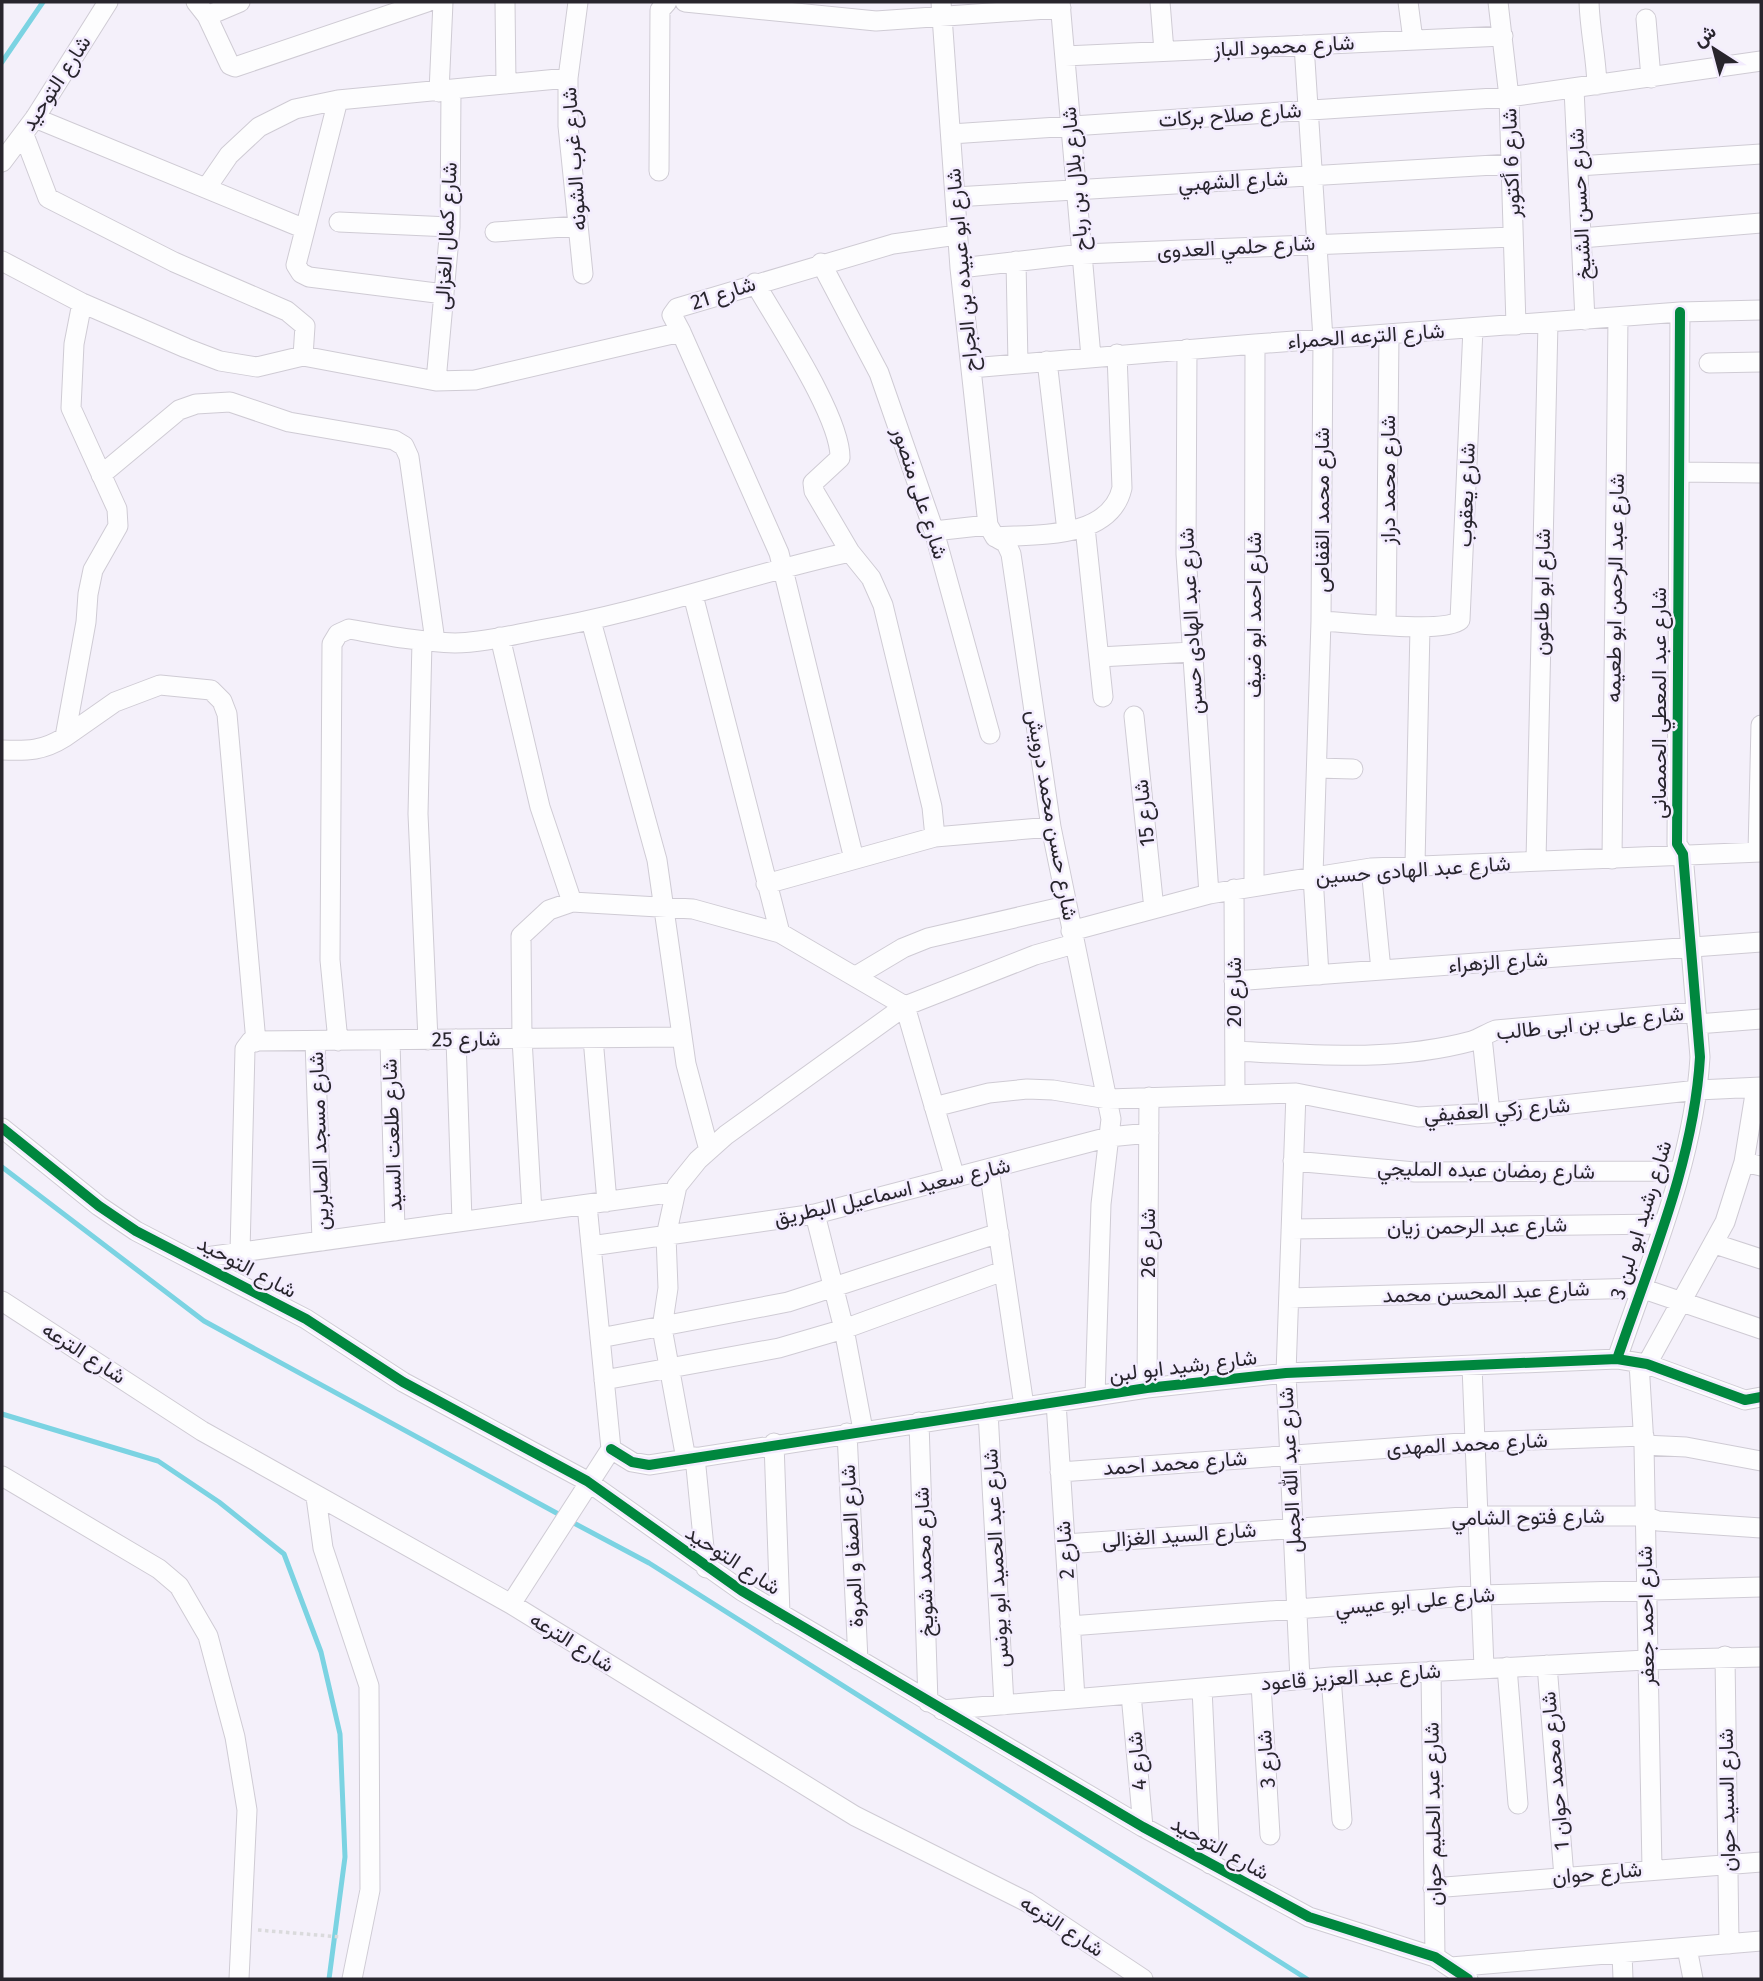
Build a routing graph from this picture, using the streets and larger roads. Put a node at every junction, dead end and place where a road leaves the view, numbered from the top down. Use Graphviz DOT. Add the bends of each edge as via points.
graph roads {
  1 [pos="108,2"];
  2 [pos="240,2"];
  3 [pos="427,2"];
  4 [pos="443,2"];
  5 [pos="505,2"];
  6 [pos="578,2"];
  7 [pos="667,2"];
  8 [pos="685,2"];
  9 [pos="1160,2"];
  10 [pos="1408,2"];
  11 [pos="1498,2"];
  12 [pos="1511,2"];
  13 [pos="1589,2"];
  14 [pos="1060,5"];
  15 [pos="201,9"];
  16 [pos="942,10"];
  17 [pos="1646,19"];
  18 [pos="1503,36"];
  19 [pos="1413,40"];
  20 [pos="1304,45"];
  21 [pos="1164,51"];
  22 [pos="1065,56"];
  23 [pos="1761,61"];
  24 [pos="568,78"];
  25 [pos="1651,78"];
  26 [pos="506,84"];
  27 [pos="1597,86"];
  28 [pos="1574,89"];
  29 [pos="445,91"];
  30 [pos="1509,97"];
  31 [pos="338,100"];
  32 [pos="1308,110"];
  33 [pos="35,118"];
  34 [pos="1071,125"];
  35 [pos="951,134"];
  36 [pos="24,135"];
  37 [pos="1761,155"];
  38 [pos="2,162"];
  39 [pos="1511,164"];
  40 [pos="1578,166"];
  41 [pos="659,171"];
  42 [pos="1311,176"];
  43 [pos="207,187"];
  44 [pos="1076,190"];
  45 [pos="955,197"];
  46 [pos="339,222"];
  47 [pos="1761,223"];
  48 [pos="578,226"];
  49 [pos="450,227"];
  50 [pos="305,229"];
  51 [pos="495,232"];
  52 [pos="957,235"];
  53 [pos="1513,237"];
  54 [pos="1581,238"];
  55 [pos="1317,244"];
  56 [pos="1082,254"];
  57 [pos="2,261"];
  58 [pos="1016,261"];
  59 [pos="821,263"];
  60 [pos="960,268"];
  61 [pos="583,274"];
  62 [pos="755,283"];
  63 [pos="444,294"];
  64 [pos="82,303"];
  65 [pos="1761,310"];
  66 [pos="1680,312"];
  67 [pos="1618,317"];
  68 [pos="1585,320"];
  69 [pos="1548,322"];
  70 [pos="1516,325"];
  71 [pos="1472,328"];
  72 [pos="681,332"];
  73 [pos="1389,334"];
  74 [pos="1323,339"];
  75 [pos="1255,344"];
  76 [pos="1187,349"];
  77 [pos="1116,354"];
  78 [pos="303,356"];
  79 [pos="1091,357"];
  80 [pos="1047,361"];
  81 [pos="1761,362"];
  82 [pos="1709,363"];
  83 [pos="1018,364"];
  84 [pos="971,368"];
  85 [pos="436,381"];
  86 [pos="1680,472"];
  87 [pos="1761,473"];
  88 [pos="101,475"];
  89 [pos="1076,529"];
  90 [pos="934,531"];
  91 [pos="991,531"];
  92 [pos="849,552"];
  93 [pos="782,567"];
  94 [pos="693,595"];
  95 [pos="591,621"];
  96 [pos="1321,621"];
  97 [pos="1386,625"];
  98 [pos="1420,627"];
  99 [pos="500,637"];
  100 [pos="428,641"];
  101 [pos="1192,652"];
  102 [pos="1099,657"];
  103 [pos="1103,697"];
  104 [pos="1134,716"];
  105 [pos="1761,725"];
  106 [pos="990,734"];
  107 [pos="65,737"];
  108 [pos="2,750"];
  109 [pos="1317,768"];
  110 [pos="1353,769"];
  111 [pos="1761,776"];
  112 [pos="1051,827"];
  113 [pos="936,837"];
  114 [pos="1760,852"];
  115 [pos="1684,854"];
  116 [pos="854,859"];
  117 [pos="1612,859"];
  118 [pos="1536,861"];
  119 [pos="1415,865"];
  120 [pos="1371,868"];
  121 [pos="1313,876"];
  122 [pos="766,884"];
  123 [pos="1254,886"];
  124 [pos="1234,889"];
  125 [pos="1209,894"];
  126 [pos="572,902"];
  127 [pos="664,905"];
  128 [pos="1066,906"];
  129 [pos="1154,909"];
  130 [pos="780,933"];
  131 [pos="1073,937"];
  132 [pos="1761,942"];
  133 [pos="1693,948"];
  134 [pos="1381,970"];
  135 [pos="1319,975"];
  136 [pos="856,976"];
  137 [pos="1234,981"];
  138 [pos="905,1006"];
  139 [pos="1696,1018"];
  140 [pos="1761,1019"];
  141 [pos="681,1037"];
  142 [pos="1482,1037"];
  143 [pos="593,1038"];
  144 [pos="456,1039"];
  145 [pos="522,1039"];
  146 [pos="390,1040"];
  147 [pos="428,1040"];
  148 [pos="254,1041"];
  149 [pos="315,1041"];
  150 [pos="338,1041"];
  151 [pos="1235,1051"];
  152 [pos="1758,1088"];
  153 [pos="1698,1090"];
  154 [pos="1296,1093"];
  155 [pos="1235,1095"];
  156 [pos="1149,1097"];
  157 [pos="1108,1099"];
  158 [pos="934,1107"];
  159 [pos="1489,1114"];
  160 [pos="2,1128"];
  161 [pos="1149,1133"];
  162 [pos="1756,1133"];
  163 [pos="1109,1137"];
  164 [pos="709,1150"];
  165 [pos="1293,1161"];
  166 [pos="1753,1164"];
  167 [pos="989,1169"];
  168 [pos="1679,1171"];
  169 [pos="955,1178"];
  170 [pos="675,1192"];
  171 [pos="607,1202"];
  172 [pos="587,1205"];
  173 [pos="532,1212"];
  174 [pos="815,1214"];
  175 [pos="462,1221"];
  176 [pos="1662,1224"];
  177 [pos="1291,1229"];
  178 [pos="395,1231"];
  179 [pos="999,1233"];
  180 [pos="666,1236"];
  181 [pos="322,1241"];
  182 [pos="1715,1244"];
  183 [pos="591,1246"];
  184 [pos="240,1252"];
  185 [pos="191,1259"];
  186 [pos="1761,1259"];
  187 [pos="1003,1271"];
  188 [pos="832,1288"];
  189 [pos="1641,1288"];
  190 [pos="1289,1298"];
  191 [pos="2,1301"];
  192 [pos="1680,1301"];
  193 [pos="662,1328"];
  194 [pos="844,1329"];
  195 [pos="1761,1329"];
  196 [pos="600,1338"];
  197 [pos="1617,1359"];
  198 [pos="1643,1364"];
  199 [pos="1472,1366"];
  200 [pos="669,1370"];
  201 [pos="1286,1373"];
  202 [pos="604,1380"];
  203 [pos="1147,1388"];
  204 [pos="1095,1396"];
  205 [pos="1761,1396"];
  206 [pos="1056,1402"];
  207 [pos="1024,1406"];
  208 [pos="988,1412"];
  209 [pos="919,1422"];
  210 [pos="855,1432"];
  211 [pos="1644,1441"];
  212 [pos="1475,1442"];
  213 [pos="774,1443"];
  214 [pos="611,1449"];
  215 [pos="1290,1455"];
  216 [pos="690,1458"];
  217 [pos="1761,1461"];
  218 [pos="1060,1472"];
  219 [pos="2,1476"];
  220 [pos="587,1482"];
  221 [pos="316,1496"];
  222 [pos="1478,1516"];
  223 [pos="1645,1517"];
  224 [pos="1293,1527"];
  225 [pos="1761,1528"];
  226 [pos="1065,1544"];
  227 [pos="706,1568"];
  228 [pos="1761,1587"];
  229 [pos="1647,1589"];
  230 [pos="1481,1595"];
  231 [pos="511,1604"];
  232 [pos="1297,1611"];
  233 [pos="780,1614"];
  234 [pos="1070,1626"];
  235 [pos="1726,1656"];
  236 [pos="1761,1657"];
  237 [pos="858,1660"];
  238 [pos="1646,1660"];
  239 [pos="1547,1665"];
  240 [pos="1507,1667"];
  241 [pos="1484,1668"];
  242 [pos="1431,1671"];
  243 [pos="1331,1677"];
  244 [pos="1300,1680"];
  245 [pos="1261,1684"];
  246 [pos="1202,1688"];
  247 [pos="1131,1694"];
  248 [pos="1075,1699"];
  249 [pos="1004,1705"];
  250 [pos="935,1706"];
  251 [pos="1518,1804"];
  252 [pos="1342,1820"];
  253 [pos="1143,1828"];
  254 [pos="1270,1835"];
  255 [pos="1761,1862"];
  256 [pos="1210,1864"];
  257 [pos="1728,1864"];
  258 [pos="1652,1868"];
  259 [pos="1564,1877"];
  260 [pos="1433,1888"];
  261 [pos="1761,1941"];
  262 [pos="1729,1944"];
  263 [pos="1686,1948"];
  264 [pos="1622,1953"];
  265 [pos="1443,1962"];
  266 [pos="239,1979"];
  267 [pos="352,1979"];
  268 [pos="1143,1979"];
  269 [pos="1468,1979"];
  270 [pos="1623,1979"];
  271 [pos="1693,1979"];
  1 -- 33 [label="street, شارع التوحيد"];
  2 -- 15 [label="street"];
  3 -- 15 [label="street" via="235,67"];
  4 -- 29 [label="street, شارع كمال الغزالى"];
  5 -- 26 [label="street"];
  6 -- 24 [label="street, شارع غرب الشونه"];
  7 -- 41 [label="street" via="660,10"];
  8 -- 16 [label="street" via="876,21"];
  9 -- 21 [label="street"];
  10 -- 19 [label="street"];
  11 -- 12 [label="street"];
  11 -- 18 [label="street, شارع 6 أكتوبر"];
  13 -- 27 [label="street"];
  14 -- 16 [label="street"];
  14 -- 22 [label="street, شارع بلال بن رباح"];
  16 -- 35 [label="street, شارع ابو عبيده بن الجراح"];
  17 -- 25 [label="street"];
  18 -- 19 [label="street, شارع محمود الباز"];
  18 -- 30 [label="street, شارع 6 أكتوبر"];
  19 -- 20 [label="street, شارع محمود الباز"];
  20 -- 21 [label="street, شارع محمود الباز"];
  20 -- 32 [label="street, شارع محمد القفاص"];
  21 -- 22 [label="street, شارع محمود الباز"];
  22 -- 34 [label="street, شارع بلال بن رباح"];
  23 -- 25 [label="street, شارع صلاح بركات"];
  24 -- 26 [label="street"];
  24 -- 48 [label="street, شارع غرب الشونه"];
  25 -- 27 [label="street, شارع صلاح بركات"];
  26 -- 29 [label="street"];
  27 -- 28 [label="street, شارع صلاح بركات"];
  28 -- 30 [label="street, شارع صلاح بركات"];
  28 -- 40 [label="street, شارع حسن الشيخ"];
  29 -- 31 [label="street"];
  29 -- 49 [label="street, شارع كمال الغزالى"];
  30 -- 32 [label="street, شارع صلاح بركات"];
  30 -- 39 [label="street, شارع 6 أكتوبر"];
  31 -- 43 [label="street" via="295,109 259,127 229,155"];
  31 -- 50 [label="street"];
  32 -- 34 [label="street, شارع صلاح بركات"];
  32 -- 42 [label="street, شارع محمد القفاص"];
  33 -- 36 [label="street, شارع التوحيد"];
  33 -- 43 [label="street"];
  34 -- 35 [label="street, شارع صلاح بركات"];
  34 -- 44 [label="street, شارع بلال بن رباح"];
  35 -- 45 [label="street, شارع ابو عبيده بن الجراح"];
  36 -- 38 [label="street, شارع التوحيد"];
  36 -- 78 [label="street" via="48,198 174,262 287,311 305,326"];
  37 -- 40 [label="street"];
  39 -- 42 [label="street, شارع الشهبي"];
  39 -- 53 [label="street, شارع 6 أكتوبر"];
  40 -- 54 [label="street, شارع حسن الشيخ"];
  42 -- 44 [label="street, شارع الشهبي"];
  42 -- 55 [label="street, شارع محمد القفاص"];
  43 -- 50 [label="street"];
  44 -- 45 [label="street, شارع الشهبي"];
  44 -- 56 [label="street, شارع بلال بن رباح"];
  45 -- 52 [label="street, شارع ابو عبيده بن الجراح"];
  46 -- 49 [label="street"];
  47 -- 54 [label="street"];
  48 -- 51 [label="street"];
  48 -- 61 [label="street, شارع غرب الشونه"];
  49 -- 63 [label="street, شارع كمال الغزالى"];
  50 -- 63 [label="street" via="296,265 305,276"];
  52 -- 59 [label="street, شارع 21" via="893,244"];
  52 -- 60 [label="street, شارع ابو عبيده بن الجراح"];
  53 -- 55 [label="street, شارع حلمي العدوى"];
  53 -- 70 [label="street, شارع 6 أكتوبر"];
  54 -- 68 [label="street, شارع حسن الشيخ"];
  55 -- 56 [label="street, شارع حلمي العدوى"];
  55 -- 74 [label="street, شارع محمد القفاص"];
  56 -- 58 [label="street, شارع حلمي العدوى"];
  56 -- 79 [label="street, شارع بلال بن رباح"];
  57 -- 64 [label="street"];
  58 -- 60 [label="street, شارع حلمي العدوى"];
  58 -- 83 [label="street"];
  59 -- 62 [label="street, شارع 21"];
  59 -- 90 [label="street, شارع على منصور" via="879,373"];
  60 -- 84 [label="street, شارع ابو عبيده بن الجراح"];
  62 -- 72 [label="street, شارع 21" via="675,309 672,315"];
  62 -- 92 [label="street" via="824,407 840,447 840,458 813,483"];
  63 -- 85 [label="street, شارع كمال الغزالى"];
  64 -- 78 [label="street" via="220,360 257,367"];
  64 -- 88 [label="street" via="74,344 71,408"];
  65 -- 66 [label="street, شارع الترعه الحمراء"];
  66 -- 67 [label="street, شارع الترعه الحمراء"];
  66 -- 86 [label="street, شارع عبد المعطي الحمصانى"];
  67 -- 68 [label="street, شارع الترعه الحمراء"];
  67 -- 117 [label="street, شارع عبد الرحمن ابو طعيمه"];
  68 -- 69 [label="street, شارع الترعه الحمراء"];
  69 -- 70 [label="street, شارع الترعه الحمراء"];
  69 -- 118 [label="street, شارع ابو طاعون"];
  70 -- 71 [label="street, شارع الترعه الحمراء"];
  71 -- 73 [label="street, شارع الترعه الحمراء"];
  71 -- 98 [label="street, شارع يعقوب" via="1460,620 1451,626"];
  72 -- 85 [label="street, شارع 21" via="475,380"];
  72 -- 93 [label="street"];
  73 -- 74 [label="street, شارع الترعه الحمراء"];
  73 -- 97 [label="street, شارع محمد دراز"];
  74 -- 75 [label="street, شارع الترعه الحمراء"];
  74 -- 96 [label="street, شارع محمد القفاص"];
  75 -- 76 [label="street, شارع الترعه الحمراء"];
  75 -- 123 [label="street, شارع احمد ابو ضيف"];
  76 -- 77 [label="street, شارع الترعه الحمراء"];
  76 -- 101 [label="street, شارع عبد الهادى حسن" via="1185,529"];
  77 -- 79 [label="street, شارع الترعه الحمراء"];
  77 -- 89 [label="street" via="1122,488 1109,513"];
  78 -- 85 [label="street, شارع 21"];
  79 -- 80 [label="street, شارع الترعه الحمراء"];
  80 -- 83 [label="street, شارع الترعه الحمراء"];
  80 -- 89 [label="street"];
  81 -- 82 [label="street"];
  83 -- 84 [label="street, شارع الترعه الحمراء"];
  84 -- 91 [label="street, شارع ابو عبيده بن الجراح"];
  86 -- 87 [label="street"];
  86 -- 115 [label="street, شارع عبد المعطي الحمصانى" via="1677,840"];
  88 -- 100 [label="street" via="179,410 196,404 230,402 289,422 394,440 404,446 412,476"];
  88 -- 107 [label="street" via="117,509 118,526 93,570"];
  89 -- 91 [label="street"];
  89 -- 102 [label="street"];
  90 -- 91 [label="street"];
  90 -- 106 [label="street, شارع على منصور"];
  91 -- 112 [label="street, شارع حسن محمد درويش" via="1011,554"];
  92 -- 93 [label="street"];
  92 -- 113 [label="street" via="871,578 883,605"];
  93 -- 94 [label="street"];
  93 -- 116 [label="street"];
  94 -- 95 [label="street"];
  94 -- 122 [label="street"];
  95 -- 99 [label="street"];
  95 -- 127 [label="street" via="645,810"];
  96 -- 97 [label="street"];
  96 -- 109 [label="street, شارع محمد القفاص"];
  97 -- 98 [label="street"];
  98 -- 119 [label="street"];
  99 -- 100 [label="street" via="457,643"];
  99 -- 126 [label="street" via="534,785"];
  100 -- 147 [label="street" via="418,814"];
  100 -- 150 [label="street" via="349,629 338,634 332,644 330,960"];
  101 -- 102 [label="street"];
  101 -- 125 [label="street, شارع عبد الهادى حسن"];
  102 -- 103 [label="street"];
  104 -- 129 [label="street, شارع 15"];
  105 -- 111 [label="street"];
  107 -- 108 [label="street" via="33,752"];
  107 -- 148 [label="street" via="115,702 160,685 211,690 222,701"];
  109 -- 110 [label="street"];
  109 -- 121 [label="street, شارع محمد القفاص"];
  111 -- 114 [label="street"];
  112 -- 113 [label="street"];
  112 -- 128 [label="street, شارع حسن محمد درويش"];
  113 -- 116 [label="street"];
  114 -- 115 [label="street, شارع عبد الهادى حسين"];
  115 -- 117 [label="street, شارع عبد الهادى حسين"];
  115 -- 133 [label="street, شارع عبد المعطي الحمصانى"];
  116 -- 122 [label="street"];
  117 -- 118 [label="street, شارع عبد الهادى حسين"];
  118 -- 119 [label="street, شارع عبد الهادى حسين"];
  119 -- 120 [label="street, شارع عبد الهادى حسين"];
  120 -- 121 [label="street, شارع عبد الهادى حسين"];
  120 -- 134 [label="street"];
  121 -- 123 [label="street, شارع عبد الهادى حسين"];
  121 -- 135 [label="street, شارع محمد القفاص"];
  122 -- 130 [label="street"];
  123 -- 124 [label="street, شارع عبد الهادى حسين"];
  124 -- 125 [label="street, شارع عبد الهادى حسين"];
  124 -- 137 [label="street, شارع 20"];
  125 -- 129 [label="street, شارع عبد الهادى حسين"];
  126 -- 127 [label="street"];
  126 -- 145 [label="street" via="549,911 521,936"];
  127 -- 130 [label="street"];
  127 -- 141 [label="street"];
  128 -- 131 [label="street, شارع حسن محمد درويش"];
  128 -- 136 [label="street" via="928,939"];
  129 -- 131 [label="street, شارع عبد الهادى حسين"];
  130 -- 136 [label="street"];
  131 -- 138 [label="street, شارع عبد الهادى حسين"];
  131 -- 157 [label="street, شارع حسن محمد درويش"];
  132 -- 133 [label="street, شارع الزهراء"];
  133 -- 134 [label="street, شارع الزهراء"];
  133 -- 139 [label="street, شارع عبد المعطي الحمصانى"];
  134 -- 135 [label="street, شارع الزهراء"];
  135 -- 137 [label="street, شارع الزهراء"];
  136 -- 138 [label="street"];
  137 -- 151 [label="street, شارع 20"];
  138 -- 158 [label="street"];
  138 -- 164 [label="street, شارع عبد الهادى حسين"];
  139 -- 140 [label="street, شارع على بن ابى طالب"];
  139 -- 142 [label="street, شارع على بن ابى طالب" via="1504,1029"];
  139 -- 153 [label="street, شارع عبد المعطي الحمصانى"];
  141 -- 143 [label="street, شارع 25"];
  141 -- 164 [label="street"];
  142 -- 151 [label="street, شارع على بن ابى طالب" via="1402,1054"];
  142 -- 159 [label="street"];
  143 -- 145 [label="street, شارع 25"];
  143 -- 171 [label="street"];
  144 -- 145 [label="street, شارع 25"];
  144 -- 147 [label="street, شارع 25"];
  144 -- 175 [label="street"];
  145 -- 173 [label="street"];
  146 -- 147 [label="street, شارع 25"];
  146 -- 150 [label="street, شارع 25"];
  146 -- 178 [label="street, شارع طلعت السيد"];
  148 -- 149 [label="street, شارع 25"];
  148 -- 184 [label="street" via="245,1049"];
  149 -- 150 [label="street, شارع 25"];
  149 -- 181 [label="street, شارع مسجد الصابرين"];
  151 -- 155 [label="street, شارع 20"];
  152 -- 153 [label="street, شارع زكي العفيفي"];
  152 -- 162 [label="street"];
  153 -- 159 [label="street, شارع زكي العفيفي"];
  153 -- 168 [label="street, شارع رشيد ابو لبن 3"];
  154 -- 155 [label="street, شارع زكي العفيفي"];
  154 -- 159 [label="street, شارع زكي العفيفي" via="1418,1117"];
  154 -- 165 [label="street, شارع عبد الله الجمل"];
  155 -- 156 [label="street, شارع زكي العفيفي"];
  156 -- 157 [label="street, شارع زكي العفيفي"];
  156 -- 161 [label="street, شارع 26"];
  157 -- 158 [label="street, شارع زكي العفيفي" via="1027,1089"];
  157 -- 163 [label="street, شارع حسن محمد درويش"];
  158 -- 169 [label="street"];
  160 -- 185 [label="street, شارع التوحيد" via="99,1206"];
  161 -- 163 [label="street, شارع سعيد اسماعيل البطريق"];
  161 -- 203 [label="street, شارع 26"];
  162 -- 166 [label="street"];
  163 -- 167 [label="street, شارع سعيد اسماعيل البطريق"];
  163 -- 204 [label="street, شارع حسن محمد درويش" via="1101,1204"];
  164 -- 170 [label="street, شارع عبد الهادى حسين"];
  165 -- 168 [label="street, شارع رمضان عبده المليجي" via="1415,1172"];
  165 -- 177 [label="street, شارع عبد الله الجمل"];
  166 -- 182 [label="street"];
  167 -- 169 [label="street, شارع سعيد اسماعيل البطريق"];
  167 -- 179 [label="street"];
  168 -- 176 [label="street, شارع رشيد ابو لبن 3"];
  169 -- 174 [label="street, شارع سعيد اسماعيل البطريق"];
  170 -- 171 [label="street"];
  170 -- 180 [label="street"];
  171 -- 172 [label="street"];
  172 -- 173 [label="street"];
  172 -- 183 [label="street"];
  173 -- 175 [label="street"];
  174 -- 180 [label="street, شارع سعيد اسماعيل البطريق"];
  174 -- 188 [label="street, شارع الصفا و المروة"];
  175 -- 178 [label="street"];
  176 -- 177 [label="street, شارع عبد الرحمن زيان"];
  176 -- 189 [label="street, شارع رشيد ابو لبن 3"];
  177 -- 190 [label="street, شارع عبد الله الجمل"];
  178 -- 181 [label="street"];
  179 -- 187 [label="street"];
  179 -- 188 [label="street"];
  180 -- 183 [label="street, شارع سعيد اسماعيل البطريق"];
  180 -- 193 [label="street" via="668,1287"];
  181 -- 184 [label="street"];
  182 -- 186 [label="street"];
  182 -- 192 [label="street"];
  183 -- 196 [label="street"];
  184 -- 185 [label="street"];
  185 -- 220 [label="street, شارع التوحيد" via="306,1319 403,1382"];
  187 -- 194 [label="street"];
  187 -- 207 [label="street"];
  188 -- 193 [label="street" via="754,1310"];
  188 -- 194 [label="street, شارع الصفا و المروة"];
  189 -- 190 [label="street, شارع عبد المحسن محمد"];
  189 -- 192 [label="street, شارع عبد المحسن محمد"];
  189 -- 197 [label="street, شارع رشيد ابو لبن 3"];
  190 -- 201 [label="street, شارع عبد الله الجمل"];
  191 -- 221 [label="street, شارع الترعه" via="202,1431"];
  192 -- 195 [label="street, شارع عبد المحسن محمد"];
  192 -- 198 [label="street"];
  193 -- 196 [label="street"];
  193 -- 200 [label="street"];
  194 -- 200 [label="street" via="779,1348"];
  194 -- 210 [label="street, شارع الصفا و المروة"];
  196 -- 202 [label="street"];
  197 -- 198 [label="street, شارع رشيد ابو لبن"];
  197 -- 199 [label="street, شارع رشيد ابو لبن"];
  198 -- 205 [label="street, شارع رشيد ابو لبن" via="1745,1399"];
  198 -- 211 [label="street, شارع احمد جعفر"];
  199 -- 201 [label="street, شارع رشيد ابو لبن"];
  199 -- 212 [label="street"];
  200 -- 202 [label="street"];
  200 -- 216 [label="street"];
  201 -- 203 [label="street, شارع رشيد ابو لبن"];
  201 -- 215 [label="street, شارع عبد الله الجمل"];
  202 -- 214 [label="street"];
  203 -- 204 [label="street, شارع رشيد ابو لبن"];
  204 -- 206 [label="street, شارع رشيد ابو لبن"];
  206 -- 207 [label="street, شارع رشيد ابو لبن"];
  206 -- 218 [label="street, شارع 2"];
  207 -- 208 [label="street, شارع رشيد ابو لبن"];
  208 -- 209 [label="street, شارع رشيد ابو لبن"];
  208 -- 249 [label="street, شارع عبد الحميد ابو يونس"];
  209 -- 210 [label="street, شارع رشيد ابو لبن"];
  209 -- 250 [label="street, شارع محمد شويخ"];
  210 -- 213 [label="street, شارع رشيد ابو لبن"];
  210 -- 237 [label="street, شارع الصفا و المروة"];
  211 -- 212 [label="street, شارع محمد المهدى"];
  211 -- 217 [label="street, شارع محمد المهدى"];
  211 -- 223 [label="street, شارع احمد جعفر"];
  212 -- 215 [label="street, شارع محمد المهدى"];
  212 -- 222 [label="street"];
  213 -- 216 [label="street, شارع رشيد ابو لبن"];
  213 -- 233 [label="street"];
  214 -- 216 [label="street, شارع رشيد ابو لبن" via="640,1465"];
  214 -- 220 [label="street"];
  215 -- 218 [label="street, شارع محمد احمد"];
  215 -- 224 [label="street, شارع عبد الله الجمل"];
  216 -- 227 [label="street"];
  218 -- 226 [label="street, شارع 2"];
  219 -- 266 [label="street" via="159,1569 179,1586 193,1607 219,1670 247,1810"];
  220 -- 227 [label="street, شارع التوحيد"];
  220 -- 231 [label="street"];
  221 -- 231 [label="street, شارع الترعه"];
  221 -- 267 [label="street" via="323,1548 369,1686 370,1890"];
  222 -- 223 [label="street, شارع فتوح الشامي"];
  222 -- 224 [label="street, شارع فتوح الشامي"];
  222 -- 230 [label="street"];
  223 -- 225 [label="street, شارع فتوح الشامي"];
  223 -- 229 [label="street, شارع احمد جعفر"];
  224 -- 226 [label="street, شارع السيد الغزالى"];
  224 -- 232 [label="street, شارع عبد الله الجمل"];
  226 -- 234 [label="street, شارع 2"];
  227 -- 233 [label="street, شارع التوحيد"];
  228 -- 229 [label="street, شارع على ابو عيسي"];
  229 -- 230 [label="street, شارع على ابو عيسي"];
  229 -- 238 [label="street, شارع احمد جعفر"];
  230 -- 232 [label="street, شارع على ابو عيسي"];
  230 -- 241 [label="street"];
  231 -- 268 [label="street, شارع الترعه" via="855,1816 1027,1902"];
  232 -- 234 [label="street, شارع على ابو عيسي"];
  232 -- 244 [label="street, شارع عبد الله الجمل"];
  233 -- 237 [label="street, شارع التوحيد"];
  234 -- 248 [label="street, شارع 2"];
  235 -- 236 [label="street, شارع عبد العزيز قاعود"];
  235 -- 238 [label="street, شارع عبد العزيز قاعود"];
  235 -- 257 [label="street, شارع السيد حوان"];
  237 -- 250 [label="street, شارع التوحيد"];
  238 -- 239 [label="street, شارع عبد العزيز قاعود"];
  238 -- 258 [label="street, شارع احمد جعفر"];
  239 -- 240 [label="street, شارع عبد العزيز قاعود"];
  239 -- 259 [label="street, شارع محمد حوان 1"];
  240 -- 241 [label="street, شارع عبد العزيز قاعود"];
  240 -- 251 [label="street"];
  241 -- 242 [label="street, شارع عبد العزيز قاعود"];
  242 -- 243 [label="street, شارع عبد العزيز قاعود"];
  242 -- 260 [label="street, شارع عبد الحليم حوان"];
  243 -- 244 [label="street, شارع عبد العزيز قاعود"];
  243 -- 252 [label="street"];
  244 -- 245 [label="street, شارع عبد العزيز قاعود"];
  245 -- 246 [label="street, شارع عبد العزيز قاعود"];
  245 -- 254 [label="street, شارع 3"];
  246 -- 247 [label="street, شارع عبد العزيز قاعود"];
  246 -- 256 [label="street"];
  247 -- 248 [label="street, شارع عبد العزيز قاعود"];
  247 -- 253 [label="street, شارع 4"];
  248 -- 249 [label="street, شارع عبد العزيز قاعود"];
  249 -- 250 [label="street, شارع عبد العزيز قاعود"];
  250 -- 253 [label="street, شارع التوحيد"];
  253 -- 256 [label="street, شارع التوحيد"];
  255 -- 257 [label="street, شارع حوان"];
  256 -- 265 [label="street, شارع التوحيد" via="1309,1917"];
  257 -- 258 [label="street, شارع حوان"];
  257 -- 262 [label="street, شارع السيد حوان"];
  258 -- 259 [label="street, شارع حوان"];
  259 -- 260 [label="street, شارع حوان"];
  260 -- 265 [label="street, شارع عبد الحليم حوان"];
  261 -- 262 [label="street"];
  262 -- 263 [label="street"];
  263 -- 264 [label="street"];
  263 -- 271 [label="street"];
  264 -- 265 [label="street"];
  264 -- 270 [label="street"];
  265 -- 269 [label="street, شارع التوحيد"];
}
